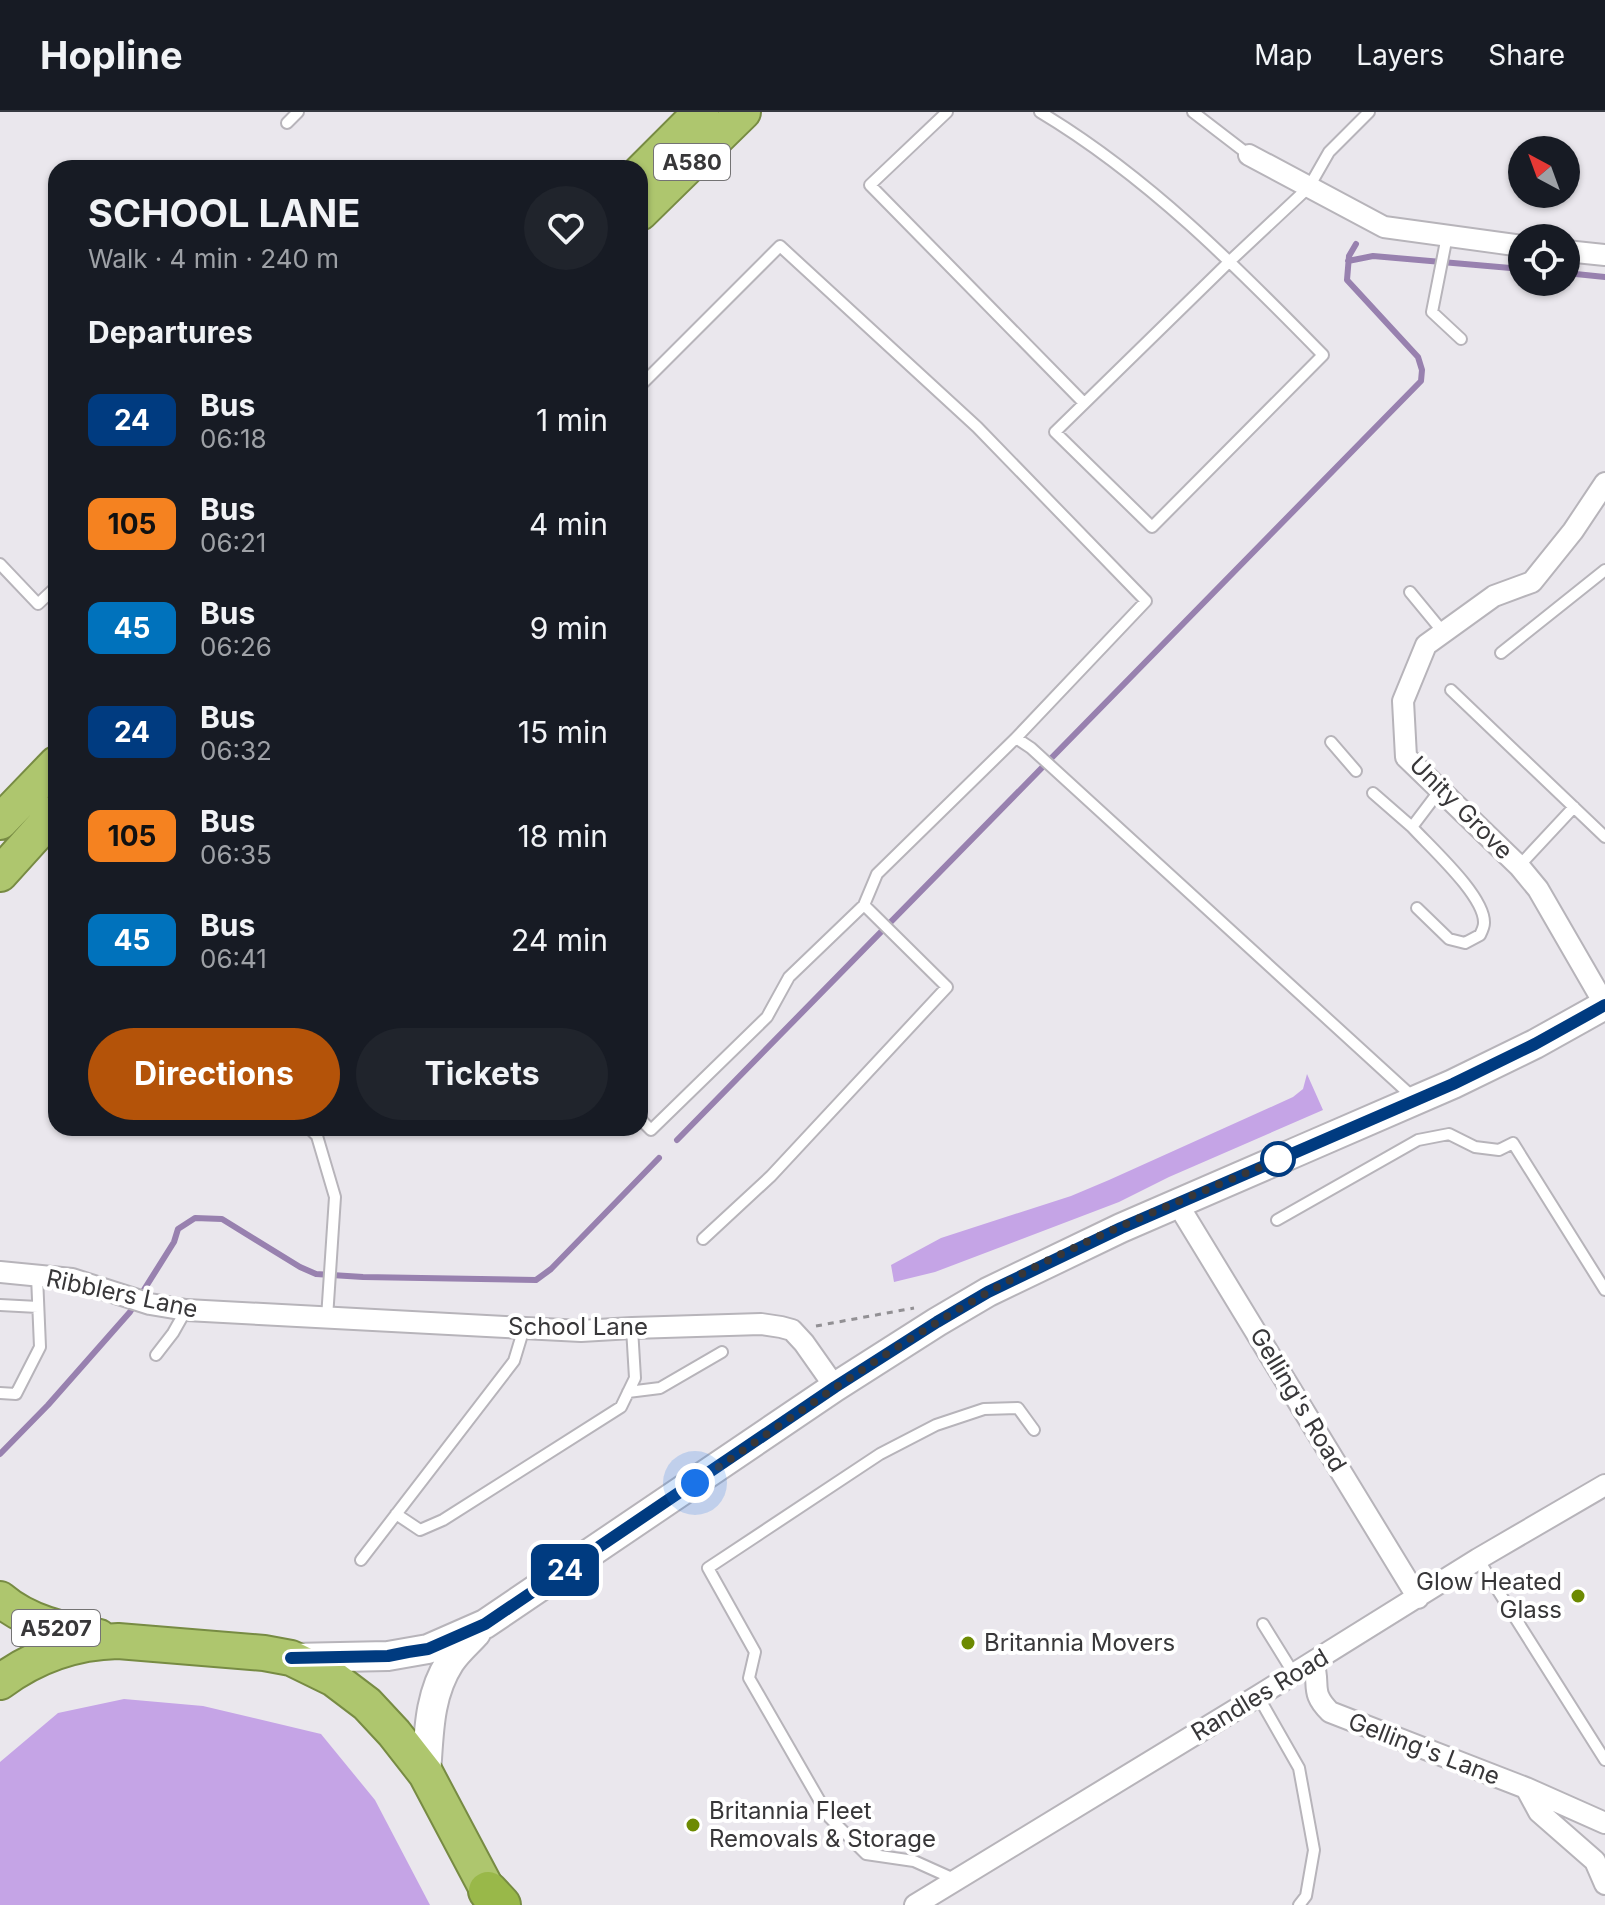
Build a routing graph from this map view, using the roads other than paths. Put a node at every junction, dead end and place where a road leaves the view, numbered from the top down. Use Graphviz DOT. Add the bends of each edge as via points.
graph roads {
  1 [pos="298,112"];
  2 [pos="701,112"];
  3 [pos="743,112"];
  4 [pos="947,112"];
  5 [pos="1040,112"];
  6 [pos="1193,112"];
  7 [pos="1369,112"];
  8 [pos="287,123"];
  9 [pos="1249,155"];
  10 [pos="648,165"];
  11 [pos="1309,187"];
  12 [pos="648,205"];
  13 [pos="1446,241"];
  14 [pos="1508,245"];
  15 [pos="1580,252"];
  16 [pos="1605,255"];
  17 [pos="1230,261"];
  18 [pos="1461,339"];
  19 [pos="648,378"];
  20 [pos="1084,403"];
  21 [pos="1605,483"];
  22 [pos="0,564"];
  23 [pos="1605,570"];
  24 [pos="1410,592"];
  25 [pos="48,595"];
  26 [pos="1443,632"];
  27 [pos="1501,653"];
  28 [pos="1451,690"];
  29 [pos="1016,738"];
  30 [pos="1331,742"];
  31 [pos="1356,771"];
  32 [pos="48,772"];
  33 [pos="1440,790"];
  34 [pos="1373,793"];
  35 [pos="1574,807"];
  36 [pos="48,821"];
  37 [pos="0,822"];
  38 [pos="1412,827"];
  39 [pos="1605,837"];
  40 [pos="1519,866"];
  41 [pos="0,874"];
  42 [pos="864,905"];
  43 [pos="1417,908"];
  44 [pos="1605,1005"];
  45 [pos="1416,1100"];
  46 [pos="648,1127"];
  47 [pos="317,1136"];
  48 [pos="1177,1203"];
  49 [pos="1277,1220"];
  50 [pos="703,1239"];
  51 [pos="0,1272"];
  52 [pos="37,1276"];
  53 [pos="1605,1290"];
  54 [pos="0,1305"];
  55 [pos="38,1307"];
  56 [pos="186,1310"];
  57 [pos="291,1316"];
  58 [pos="327,1318"];
  59 [pos="524,1328"];
  60 [pos="632,1328"];
  61 [pos="722,1352"];
  62 [pos="156,1355"];
  63 [pos="835,1387"];
  64 [pos="628,1392"];
  65 [pos="0,1393"];
  66 [pos="1034,1430"];
  67 [pos="1605,1485"];
  68 [pos="396,1514"];
  69 [pos="1478,1559"];
  70 [pos="361,1560"];
  71 [pos="1418,1598"];
  72 [pos="0,1599"];
  73 [pos="485,1624"];
  74 [pos="1263,1624"];
  75 [pos="118,1641"];
  76 [pos="291,1658"];
  77 [pos="1313,1662"];
  78 [pos="1294,1674"];
  79 [pos="0,1682"];
  80 [pos="1258,1696"];
  81 [pos="1605,1760"];
  82 [pos="426,1774"];
  83 [pos="1526,1788"];
  84 [pos="1605,1823"];
  85 [pos="1600,1854"];
  86 [pos="955,1880"];
  87 [pos="1605,1884"];
  88 [pos="494,1900"];
  89 [pos="915,1905"];
  90 [pos="1299,1905"];
  1 -- 8 [label="lane"];
  2 -- 10 [label="highway, A580"];
  3 -- 12 [label="highway, A580"];
  4 -- 20 [label="lane" via="870,185"];
  5 -- 17 [label="lane" via="1148,189"];
  6 -- 9 [label="lane"];
  7 -- 11 [label="lane" via="1329,152"];
  9 -- 11 [label="street"];
  11 -- 13 [label="street" via="1384,227"];
  11 -- 17 [label="lane"];
  13 -- 14 [label="street"];
  13 -- 18 [label="lane" via="1432,312"];
  15 -- 16 [label="street"];
  17 -- 20 [label="lane"];
  17 -- 20 [label="lane" via="1323,355 1152,527 1055,432"];
  19 -- 29 [label="lane" via="780,246 977,427 1146,601"];
  21 -- 26 [label="street, Unity Grove" via="1532,582 1494,596"];
  22 -- 25 [label="lane" via="38,604"];
  23 -- 27 [label="lane"];
  24 -- 26 [label="lane"];
  26 -- 33 [label="street, Unity Grove" via="1426,645 1403,701 1406,757"];
  28 -- 35 [label="lane"];
  29 -- 42 [label="lane" via="877,874"];
  29 -- 45 [label="lane"];
  30 -- 31 [label="lane"];
  32 -- 37 [label="highway"];
  33 -- 38 [label="lane"];
  33 -- 40 [label="street, Unity Grove"];
  34 -- 38 [label="lane"];
  35 -- 39 [label="lane"];
  35 -- 40 [label="lane"];
  36 -- 41 [label="highway"];
  38 -- 43 [label="lane" via="1478,903 1484,922 1480,935 1465,943 1449,939"];
  40 -- 44 [label="street, Unity Grove" via="1538,889"];
  42 -- 46 [label="lane" via="789,977 767,1017 651,1130"];
  42 -- 50 [label="lane" via="947,987 771,1176"];
  44 -- 45 [label="main road"];
  45 -- 48 [label="main road"];
  47 -- 58 [label="lane" via="335,1197"];
  48 -- 63 [label="main road" via="988,1292"];
  48 -- 71 [label="street, Gelling's Road"];
  49 -- 53 [label="lane" via="1418,1140 1449,1134 1475,1147 1499,1150 1513,1143"];
  51 -- 52 [label="street, Ribblers Lane"];
  52 -- 55 [label="lane"];
  52 -- 56 [label="street, Ribblers Lane" via="72,1279"];
  54 -- 55 [label="lane"];
  55 -- 65 [label="lane" via="40,1347 16,1394"];
  56 -- 57 [label="street, Ribblers Lane"];
  56 -- 62 [label="lane"];
  57 -- 58 [label="street, School Lane"];
  58 -- 59 [label="street, School Lane"];
  59 -- 60 [label="street, School Lane"];
  59 -- 68 [label="lane" via="514,1361"];
  60 -- 63 [label="street, School Lane" via="761,1324 792,1330"];
  60 -- 64 [label="lane" via="635,1378"];
  61 -- 64 [label="lane" via="660,1388"];
  63 -- 73 [label="main road"];
  64 -- 68 [label="lane" via="621,1407 443,1520 420,1530"];
  66 -- 86 [label="lane" via="1018,1408 984,1409 936,1425 880,1454 708,1568 755,1652 749,1678 829,1817 866,1854 914,1861"];
  67 -- 69 [label="street, Randles Road"];
  68 -- 70 [label="lane"];
  69 -- 71 [label="street, Randles Road"];
  69 -- 81 [label="lane"];
  71 -- 77 [label="street, Randles Road"];
  72 -- 75 [label="highway, A5207" via="44,1624"];
  73 -- 76 [label="main road" via="428,1649 401,1654"];
  73 -- 82 [label="main road" via="451,1660 438,1684"];
  74 -- 78 [label="lane"];
  75 -- 76 [label="highway, A5207"];
  75 -- 79 [label="highway, A5207" via="44,1656"];
  76 -- 82 [label="highway, A5207" via="334,1679 367,1704"];
  77 -- 78 [label="street, Randles Road"];
  77 -- 83 [label="street, Gelling's Lane" via="1315,1689 1330,1712"];
  78 -- 80 [label="street, Randles Road"];
  80 -- 86 [label="street, Randles Road"];
  80 -- 90 [label="lane" via="1299,1768 1314,1850 1306,1896"];
  82 -- 88 [label="highway, A5207"];
  83 -- 84 [label="street, Gelling's Lane"];
  83 -- 85 [label="street, Gelling's Lane" via="1539,1812"];
  85 -- 87 [label="street, Gelling's Lane"];
  86 -- 89 [label="street, Randles Road"];
}
